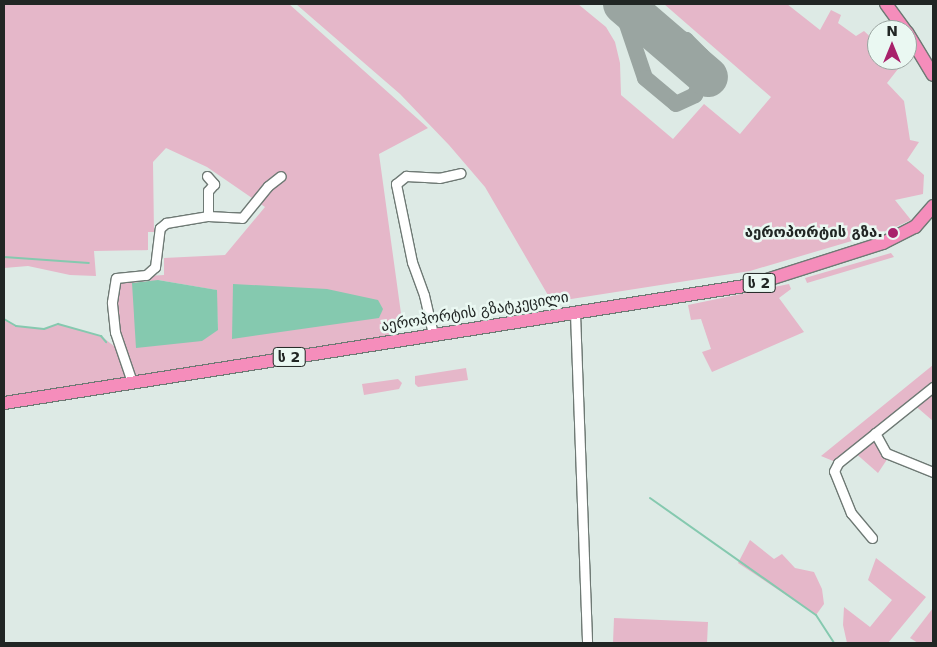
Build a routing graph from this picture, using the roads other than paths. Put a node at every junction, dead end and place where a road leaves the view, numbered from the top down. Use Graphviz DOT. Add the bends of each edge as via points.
graph roads {
  1 [pos="886,4"];
  2 [pos="898,20"];
  3 [pos="917,49"];
  4 [pos="933,75"];
  5 [pos="460,173"];
  6 [pos="207,176"];
  7 [pos="281,176"];
  8 [pos="932,211"];
  9 [pos="208,216"];
  10 [pos="575,313"];
  11 [pos="433,334"];
  12 [pos="132,382"];
  13 [pos="933,386"];
  14 [pos="4,403"];
  15 [pos="875,433"];
  16 [pos="933,472"];
  17 [pos="872,538"];
  18 [pos="587,643"];
  1 -- 2 [label="highway"];
  3 -- 4 [label="highway"];
  5 -- 11 [label="street" via="439,178 406,176 396,184 412,262"];
  6 -- 9 [label="street" via="214,184 208,191"];
  7 -- 9 [label="street" via="268,186 242,218"];
  8 -- 10 [label="highway, აეროპორტის გზატკეცილი / ს 2" via="915,227 883,243 784,276 742,287"];
  9 -- 12 [label="street" via="160,228 154,267 146,275 116,278 112,302 116,332"];
  10 -- 11 [label="highway, აეროპორტის გზატკეცილი / ს 2"];
  10 -- 18 [label="street"];
  11 -- 12 [label="highway, აეროპორტის გზატკეცილი / ს 2"];
  12 -- 14 [label="highway, აეროპორტის გზატკეცილი / ს 2"];
  13 -- 15 [label="street"];
  15 -- 16 [label="street" via="886,453"];
  15 -- 17 [label="street" via="838,463 834,470 850,513"];
}
